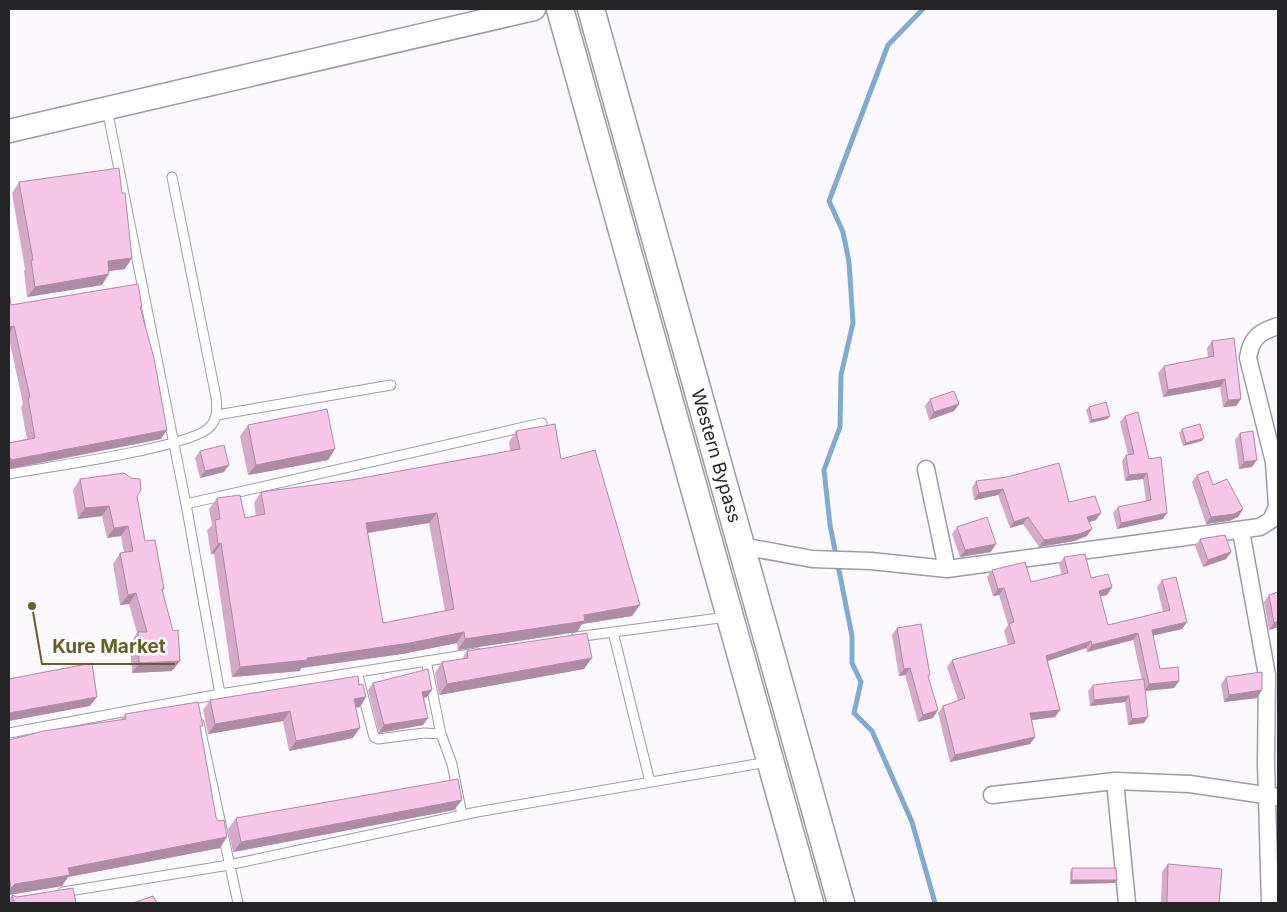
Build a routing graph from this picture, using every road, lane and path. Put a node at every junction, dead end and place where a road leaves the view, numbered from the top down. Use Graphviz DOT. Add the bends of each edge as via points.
graph roads {
  1 [pos="534,9"];
  2 [pos="560,9"];
  3 [pos="590,9"];
  4 [pos="107,108"];
  5 [pos="9,132"];
  6 [pos="172,177"];
  7 [pos="1278,326"];
  8 [pos="391,385"];
  9 [pos="217,415"];
  10 [pos="542,423"];
  11 [pos="173,444"];
  12 [pos="1276,461"];
  13 [pos="926,469"];
  14 [pos="9,474"];
  15 [pos="186,504"];
  16 [pos="1241,531"];
  17 [pos="742,546"];
  18 [pos="947,569"];
  19 [pos="730,616"];
  20 [pos="613,632"];
  21 [pos="565,638"];
  22 [pos="491,650"];
  23 [pos="426,661"];
  24 [pos="357,672"];
  25 [pos="220,694"];
  26 [pos="196,708"];
  27 [pos="9,733"];
  28 [pos="441,734"];
  29 [pos="771,761"];
  30 [pos="1115,781"];
  31 [pos="650,782"];
  32 [pos="992,795"];
  33 [pos="1273,796"];
  34 [pos="462,815"];
  35 [pos="229,865"];
  36 [pos="57,893"];
  37 [pos="238,903"];
  38 [pos="810,903"];
  39 [pos="841,903"];
  40 [pos="1127,903"];
  41 [pos="1270,903"];
  1 -- 4 [label="street"];
  2 -- 19 [label="main road, Western Bypass"];
  3 -- 17 [label="main road, Western Bypass"];
  4 -- 5 [label="street"];
  4 -- 11 [label="lane" via="138,285"];
  6 -- 9 [label="lane"];
  7 -- 12 [label="street" via="1255,336 1248,358"];
  8 -- 9 [label="lane"];
  9 -- 11 [label="lane" via="210,427"];
  10 -- 15 [label="lane"];
  11 -- 14 [label="lane"];
  11 -- 15 [label="lane"];
  12 -- 16 [label="street" via="1277,507 1271,520 1260,527"];
  13 -- 18 [label="street"];
  15 -- 25 [label="lane"];
  16 -- 18 [label="street"];
  16 -- 33 [label="street" via="1267,675 1266,764"];
  17 -- 18 [label="street" via="812,559"];
  17 -- 39 [label="main road, Western Bypass"];
  19 -- 20 [label="lane"];
  19 -- 29 [label="main road, Western Bypass"];
  20 -- 21 [label="lane"];
  20 -- 31 [label="lane"];
  22 -- 23 [label="lane"];
  23 -- 24 [label="lane"];
  23 -- 28 [label="lane"];
  24 -- 25 [label="lane"];
  24 -- 28 [label="lane" via="374,737"];
  25 -- 26 [label="lane"];
  26 -- 27 [label="lane"];
  26 -- 35 [label="lane"];
  28 -- 34 [label="lane" via="452,764"];
  29 -- 31 [label="lane"];
  29 -- 38 [label="main road, Western Bypass"];
  30 -- 32 [label="street"];
  30 -- 33 [label="street" via="1190,784"];
  30 -- 40 [label="street"];
  31 -- 34 [label="lane"];
  33 -- 41 [label="street"];
  34 -- 35 [label="lane"];
  35 -- 36 [label="lane"];
  35 -- 37 [label="lane"];
}
